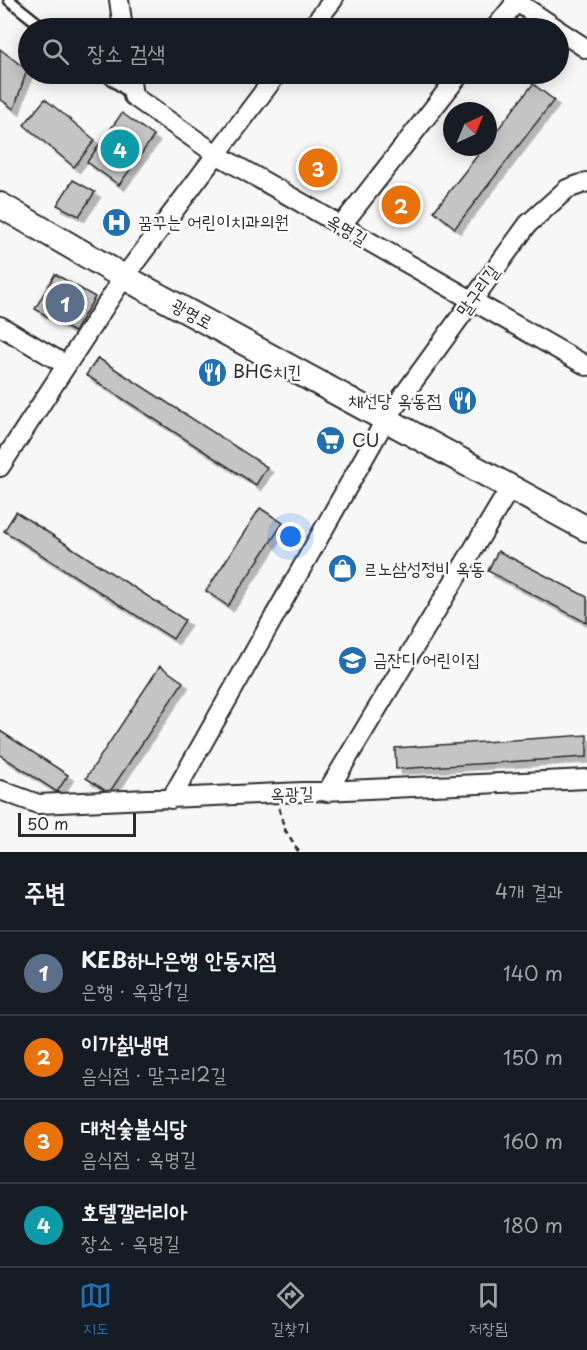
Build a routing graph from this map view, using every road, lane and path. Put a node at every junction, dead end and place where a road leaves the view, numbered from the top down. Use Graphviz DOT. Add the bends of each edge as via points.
graph roads {
  1 [pos="9,0"];
  2 [pos="119,0"];
  3 [pos="333,0"];
  4 [pos="516,0"];
  5 [pos="32,18"];
  6 [pos="122,18"];
  7 [pos="319,18"];
  8 [pos="502,18"];
  9 [pos="541,18"];
  10 [pos="569,37"];
  11 [pos="587,49"];
  12 [pos="117,84"];
  13 [pos="131,84"];
  14 [pos="269,84"];
  15 [pos="452,84"];
  16 [pos="133,96"];
  17 [pos="216,154"];
  18 [pos="587,182"];
  19 [pos="0,192"];
  20 [pos="0,205"];
  21 [pos="0,215"];
  22 [pos="25,220"];
  23 [pos="341,226"];
  24 [pos="124,277"];
  25 [pos="471,301"];
  26 [pos="0,326"];
  27 [pos="66,365"];
  28 [pos="587,366"];
  29 [pos="386,419"];
  30 [pos="0,467"];
  31 [pos="510,488"];
  32 [pos="587,529"];
  33 [pos="587,779"];
  34 [pos="0,790"];
  35 [pos="327,792"];
  36 [pos="276,794"];
  37 [pos="171,799"];
  38 [pos="298,852"];
  1 -- 5 [label="lane"];
  2 -- 6 [label="street"];
  3 -- 7 [label="street"];
  4 -- 8 [label="street"];
  4 -- 9 [label="street"];
  10 -- 11 [label="street"];
  12 -- 16 [label="lane"];
  13 -- 16 [label="street"];
  14 -- 17 [label="street"];
  15 -- 23 [label="street"];
  16 -- 17 [label="street, 옥명길"];
  17 -- 23 [label="street, 옥명길"];
  17 -- 24 [label="street"];
  18 -- 25 [label="street, 말구리길" via="567,189 528,224"];
  19 -- 22 [label="street"];
  20 -- 22 [label="street, 광명로"];
  21 -- 22 [label="street"];
  22 -- 24 [label="street, 광명로"];
  23 -- 25 [label="street, 옥명길"];
  24 -- 27 [label="street"];
  24 -- 29 [label="street, 광명로"];
  25 -- 28 [label="street, 옥명길"];
  25 -- 29 [label="street, 말구리길"];
  26 -- 27 [label="street"];
  27 -- 30 [label="street"];
  29 -- 31 [label="street, 광명로"];
  29 -- 37 [label="street"];
  31 -- 32 [label="street, 광명로"];
  31 -- 35 [label="street"];
  33 -- 35 [label="street, 옥광길"];
  34 -- 37 [label="street, 옥광길" via="38,804"];
  35 -- 36 [label="street, 옥광길"];
  36 -- 37 [label="street, 옥광길"];
  36 -- 38 [label="path" via="282,822"];
}
